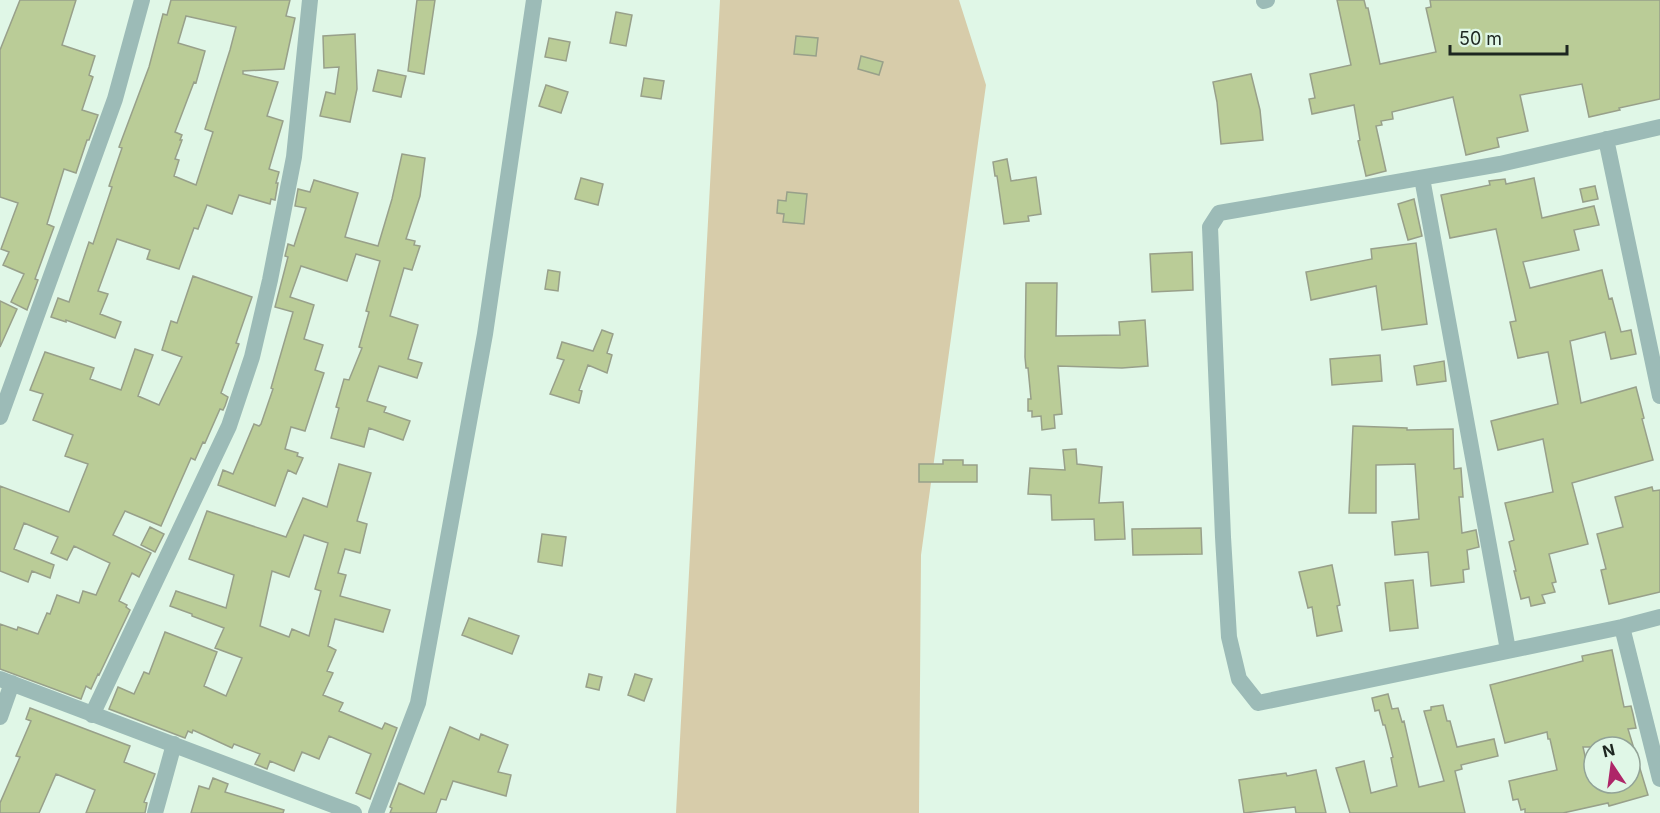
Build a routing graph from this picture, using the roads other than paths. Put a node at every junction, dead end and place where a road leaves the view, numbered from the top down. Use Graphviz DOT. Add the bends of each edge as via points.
graph roads {
  1 [pos="142,0"];
  2 [pos="310,0"];
  3 [pos="534,0"];
  4 [pos="1660,128"];
  5 [pos="1606,139"];
  6 [pos="1422,178"];
  7 [pos="1660,396"];
  8 [pos="0,417"];
  9 [pos="1660,617"];
  10 [pos="1622,627"];
  11 [pos="1508,650"];
  12 [pos="6,681"];
  13 [pos="92,715"];
  14 [pos="0,717"];
  15 [pos="174,744"];
  16 [pos="1660,779"];
  17 [pos="155,813"];
  18 [pos="354,813"];
  19 [pos="376,813"];
  1 -- 8 [label="street" via="115,99"];
  2 -- 13 [label="street" via="294,157 252,357 229,426"];
  3 -- 19 [label="street" via="485,334 418,703"];
  4 -- 5 [label="street"];
  5 -- 6 [label="street"];
  5 -- 7 [label="street"];
  6 -- 11 [label="street"];
  6 -- 11 [label="street" via="1219,213 1210,227 1229,637 1239,680 1258,703"];
  9 -- 10 [label="street"];
  10 -- 11 [label="street"];
  10 -- 16 [label="street"];
  12 -- 13 [label="street"];
  12 -- 14 [label="street"];
  13 -- 15 [label="street"];
  15 -- 17 [label="street"];
  15 -- 18 [label="street"];
}
